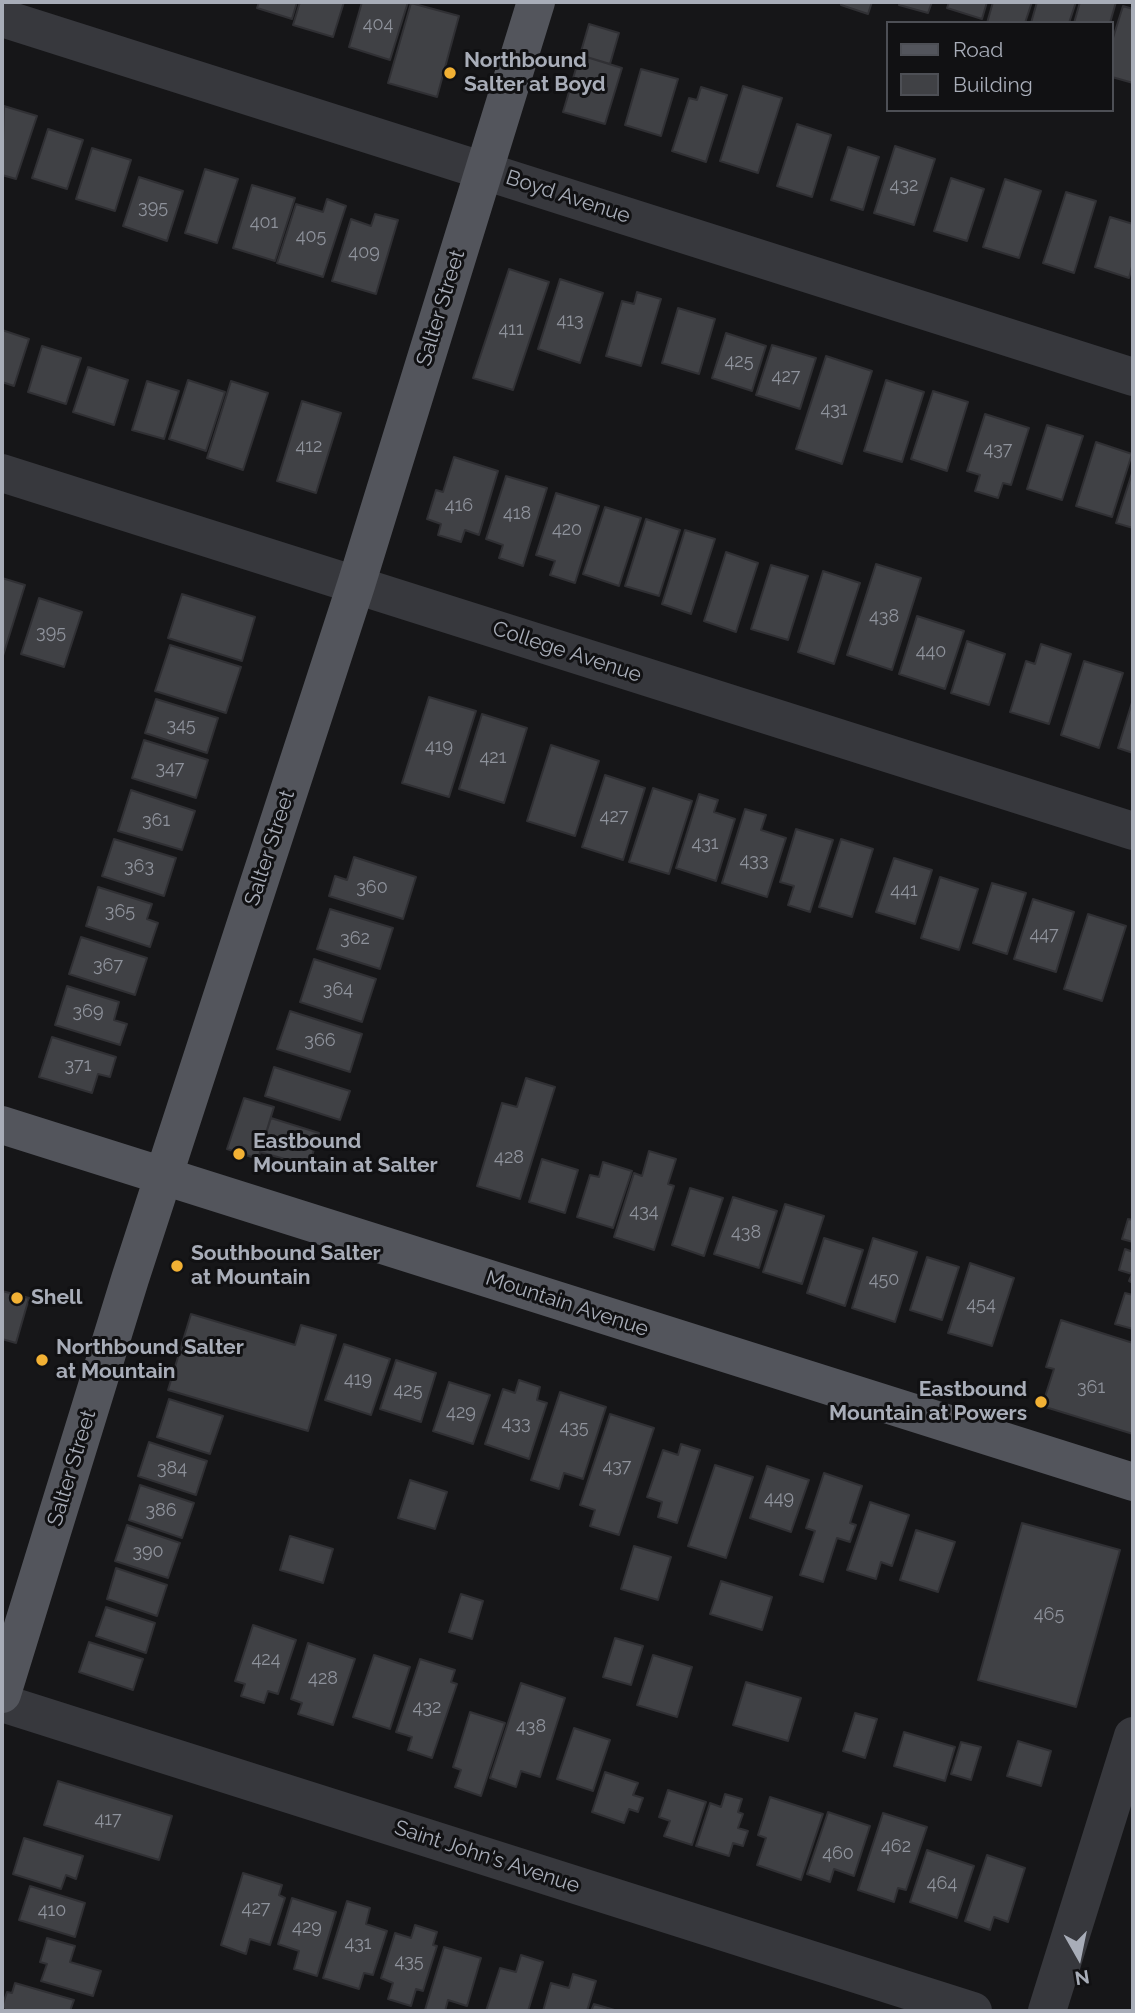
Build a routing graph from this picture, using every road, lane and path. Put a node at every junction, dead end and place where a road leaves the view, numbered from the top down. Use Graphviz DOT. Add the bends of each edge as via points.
graph roads {
  1 [pos="536,2"];
  2 [pos="2,18"];
  3 [pos="483,170"];
  4 [pos="1133,377"];
  5 [pos="2,473"];
  6 [pos="356,585"];
  7 [pos="1133,831"];
  8 [pos="2,1125"];
  9 [pos="164,1177"];
  10 [pos="1133,1482"];
  11 [pos="2,1694"];
  12 [pos="2,1703"];
  13 [pos="1133,1736"];
  14 [pos="973,2011"];
  15 [pos="1047,2011"];
  1 -- 3 [label="main road, Salter Street"];
  2 -- 3 [label="street, Boyd Avenue"];
  3 -- 4 [label="street, Boyd Avenue"];
  3 -- 6 [label="main road, Salter Street"];
  5 -- 6 [label="street, College Avenue"];
  6 -- 7 [label="street, College Avenue"];
  6 -- 9 [label="main road, Salter Street"];
  8 -- 9 [label="main road, Mountain Avenue"];
  9 -- 10 [label="main road, Mountain Avenue"];
  9 -- 11 [label="main road, Salter Street"];
  12 -- 14 [label="street, Saint John's Avenue"];
  13 -- 15 [label="street"];
}
